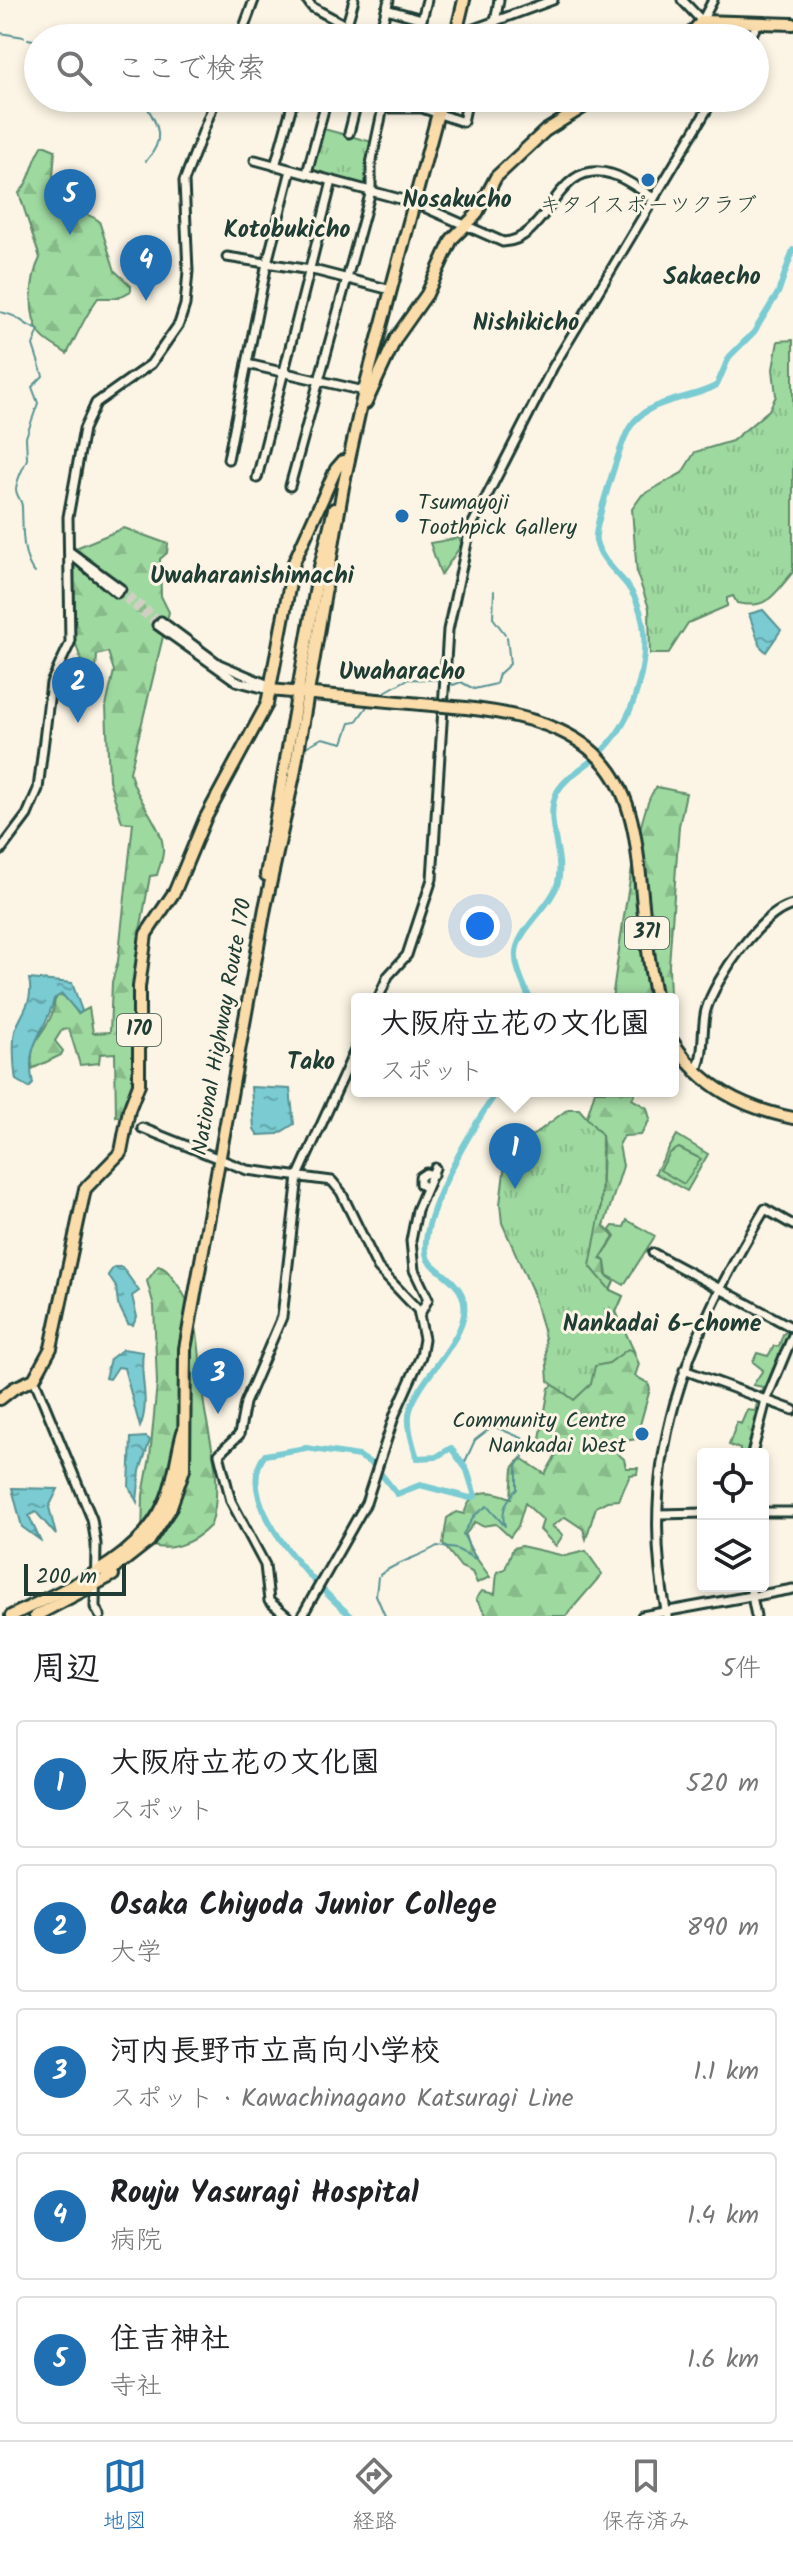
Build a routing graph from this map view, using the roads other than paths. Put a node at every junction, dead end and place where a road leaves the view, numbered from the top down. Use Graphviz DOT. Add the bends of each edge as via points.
graph roads {
  1 [pos="254,0"];
  2 [pos="307,0"];
  3 [pos="354,0"];
  4 [pos="389,0"];
  5 [pos="427,0"];
  6 [pos="466,0"];
  7 [pos="499,0"];
  8 [pos="682,0"];
  9 [pos="713,0"];
  10 [pos="548,1"];
  11 [pos="386,9"];
  12 [pos="422,19"];
  13 [pos="702,21"];
  14 [pos="493,23"];
  15 [pos="758,23"];
  16 [pos="245,24"];
  17 [pos="342,24"];
  18 [pos="348,24"];
  19 [pos="382,24"];
  20 [pos="421,24"];
  21 [pos="460,24"];
  22 [pos="699,24"];
  23 [pos="793,24"];
  24 [pos="211,112"];
  25 [pos="290,112"];
  26 [pos="323,112"];
  27 [pos="354,112"];
  28 [pos="382,112"];
  29 [pos="465,112"];
  30 [pos="571,112"];
  31 [pos="706,112"];
  32 [pos="436,113"];
  33 [pos="349,133"];
  34 [pos="255,160"];
  35 [pos="275,166"];
  36 [pos="291,170"];
  37 [pos="307,173"];
  38 [pos="332,181"];
  39 [pos="371,191"];
  40 [pos="654,198"];
  41 [pos="412,202"];
  42 [pos="466,226"];
  43 [pos="227,257"];
  44 [pos="267,263"];
  45 [pos="308,270"];
  46 [pos="347,279"];
  47 [pos="388,290"];
  48 [pos="375,340"];
  49 [pos="393,343"];
  50 [pos="247,364"];
  51 [pos="286,373"];
  52 [pos="319,381"];
  53 [pos="362,391"];
  54 [pos="360,409"];
  55 [pos="228,459"];
  56 [pos="346,461"];
  57 [pos="257,478"];
  58 [pos="290,486"];
  59 [pos="69,551"];
  60 [pos="119,591"];
  61 [pos="159,623"];
  62 [pos="271,688"];
  63 [pos="302,693"];
  64 [pos="377,700"];
  65 [pos="444,706"];
  66 [pos="519,715"];
  67 [pos="0,851"];
  68 [pos="793,905"];
  69 [pos="381,993"];
  70 [pos="655,993"];
  71 [pos="679,1050"];
  72 [pos="351,1059"];
  73 [pos="695,1072"];
  74 [pos="755,1109"];
  75 [pos="793,1118"];
  76 [pos="142,1128"];
  77 [pos="217,1158"];
  78 [pos="434,1172"];
  79 [pos="298,1176"];
  80 [pos="793,1225"];
  81 [pos="653,1253"];
  82 [pos="719,1288"];
  83 [pos="420,1314"];
  84 [pos="793,1328"];
  85 [pos="793,1335"];
  86 [pos="793,1343"];
  87 [pos="684,1370"];
  88 [pos="34,1379"];
  89 [pos="0,1399"];
  90 [pos="767,1401"];
  91 [pos="793,1410"];
  92 [pos="185,1430"];
  93 [pos="755,1448"];
  94 [pos="769,1512"];
  95 [pos="793,1512"];
  96 [pos="697,1513"];
  97 [pos="659,1514"];
  98 [pos="102,1572"];
  99 [pos="89,1584"];
  100 [pos="793,1589"];
  101 [pos="753,1592"];
  102 [pos="753,1596"];
  103 [pos="666,1614"];
  104 [pos="11,1616"];
  105 [pos="21,1616"];
  106 [pos="28,1616"];
  107 [pos="35,1616"];
  108 [pos="100,1616"];
  109 [pos="287,1616"];
  110 [pos="302,1616"];
  111 [pos="642,1616"];
  112 [pos="757,1616"];
  1 -- 16 [label="street"];
  2 -- 17 [label="street"];
  3 -- 18 [label="street"];
  4 -- 11 [label="street"];
  5 -- 12 [label="street"];
  6 -- 21 [label="highway"];
  7 -- 14 [label="street"];
  8 -- 13 [label="street"];
  9 -- 13 [label="street"];
  10 -- 14 [label="street"];
  11 -- 12 [label="street"];
  11 -- 19 [label="street"];
  12 -- 20 [label="street"];
  13 -- 15 [label="highway"];
  13 -- 22 [label="highway"];
  15 -- 23 [label="highway"];
  24 -- 59 [label="street" via="184,181 188,271 179,324 151,364 104,395 90,413 68,517"];
  25 -- 35 [label="street"];
  26 -- 37 [label="street"];
  27 -- 33 [label="street"];
  28 -- 39 [label="street"];
  29 -- 32 [label="street" via="463,122"];
  30 -- 42 [label="highway, National Highway Route 170 / 170" via="505,167"];
  31 -- 40 [label="street"];
  32 -- 41 [label="highway, National Highway Route 170 / 170"];
  34 -- 35 [label="street"];
  35 -- 36 [label="street"];
  36 -- 37 [label="street"];
  36 -- 44 [label="street"];
  37 -- 38 [label="street"];
  38 -- 39 [label="street"];
  38 -- 45 [label="street"];
  39 -- 41 [label="street"];
  39 -- 46 [label="street"];
  40 -- 42 [label="street" via="613,174 591,173 563,188 517,240 496,240"];
  40 -- 65 [label="street" via="553,367 470,529 450,614"];
  41 -- 42 [label="street"];
  41 -- 47 [label="highway, National Highway Route 170 / 170"];
  42 -- 49 [label="highway, National Highway Route 170 / 170" via="452,239 429,291"];
  43 -- 44 [label="street"];
  44 -- 45 [label="street"];
  44 -- 50 [label="street"];
  45 -- 46 [label="street"];
  45 -- 51 [label="street"];
  46 -- 47 [label="street"];
  46 -- 52 [label="street"];
  47 -- 48 [label="highway, National Highway Route 170 / 170"];
  48 -- 49 [label="highway"];
  48 -- 53 [label="highway, National Highway Route 170 / 170"];
  49 -- 54 [label="highway, National Highway Route 170 / 170"];
  50 -- 51 [label="street"];
  50 -- 55 [label="street"];
  51 -- 52 [label="street"];
  51 -- 57 [label="street"];
  52 -- 53 [label="street"];
  52 -- 58 [label="street"];
  53 -- 54 [label="highway, National Highway Route 170 / 170"];
  53 -- 56 [label="highway, National Highway Route 170 / 170"];
  54 -- 56 [label="highway, National Highway Route 170 / 170"];
  56 -- 62 [label="highway, National Highway Route 170 / 170" via="336,469 294,562"];
  56 -- 63 [label="highway, National Highway Route 170 / 170"];
  59 -- 60 [label="street"];
  59 -- 67 [label="street" via="70,643 51,683 42,776 27,815"];
  61 -- 62 [label="street" via="219,664"];
  62 -- 63 [label="highway, 371"];
  62 -- 88 [label="highway, National Highway Route 170 / 170" via="175,891 146,934 139,987 139,1084 121,1152 85,1189 52,1343"];
  63 -- 64 [label="highway, 371"];
  63 -- 77 [label="highway, National Highway Route 170 / 170"];
  64 -- 65 [label="highway" via="382,696"];
  64 -- 66 [label="highway, 371, bridge"];
  65 -- 66 [label="highway"];
  65 -- 69 [label="street" via="432,879 407,955"];
  66 -- 70 [label="highway, 371" via="558,729 590,751 620,788 634,821"];
  68 -- 73 [label="street" via="769,921 729,963 711,996"];
  71 -- 73 [label="highway"];
  72 -- 79 [label="street"];
  73 -- 74 [label="highway" via="731,1099"];
  74 -- 75 [label="highway"];
  74 -- 75 [label="highway"];
  76 -- 77 [label="street"];
  77 -- 79 [label="street" via="258,1173"];
  77 -- 92 [label="highway, National Highway Route 170 / 170" via="181,1349"];
  78 -- 83 [label="street" via="420,1177 426,1188 411,1241 414,1270 428,1299"];
  79 -- 83 [label="street" via="328,1180 338,1187 378,1268"];
  79 -- 109 [label="street" via="282,1317 245,1403 239,1435 219,1454 231,1501 265,1565 269,1601"];
  80 -- 82 [label="street" via="765,1209"];
  81 -- 82 [label="street"];
  82 -- 84 [label="street"];
  82 -- 87 [label="street"];
  83 -- 110 [label="street" via="423,1347 399,1400 366,1503"];
  85 -- 90 [label="street"];
  86 -- 90 [label="street"];
  87 -- 90 [label="street"];
  87 -- 97 [label="street" via="665,1441"];
  88 -- 89 [label="highway"];
  88 -- 98 [label="street" via="90,1511"];
  90 -- 91 [label="street"];
  90 -- 93 [label="street"];
  92 -- 98 [label="highway, National Highway Route 170 / 170" via="181,1468 167,1507 141,1544"];
  92 -- 99 [label="highway" via="191,1451 188,1470 169,1521 136,1559"];
  94 -- 95 [label="street"];
  96 -- 97 [label="street"];
  97 -- 103 [label="street"];
  98 -- 99 [label="street"];
  98 -- 104 [label="highway, National Highway Route 170"];
  99 -- 105 [label="highway"];
  99 -- 106 [label="highway"];
  99 -- 107 [label="highway"];
  99 -- 108 [label="street"];
  100 -- 102 [label="street"];
  101 -- 102 [label="street"];
  102 -- 103 [label="street"];
  102 -- 112 [label="street"];
  103 -- 111 [label="street"];
}
